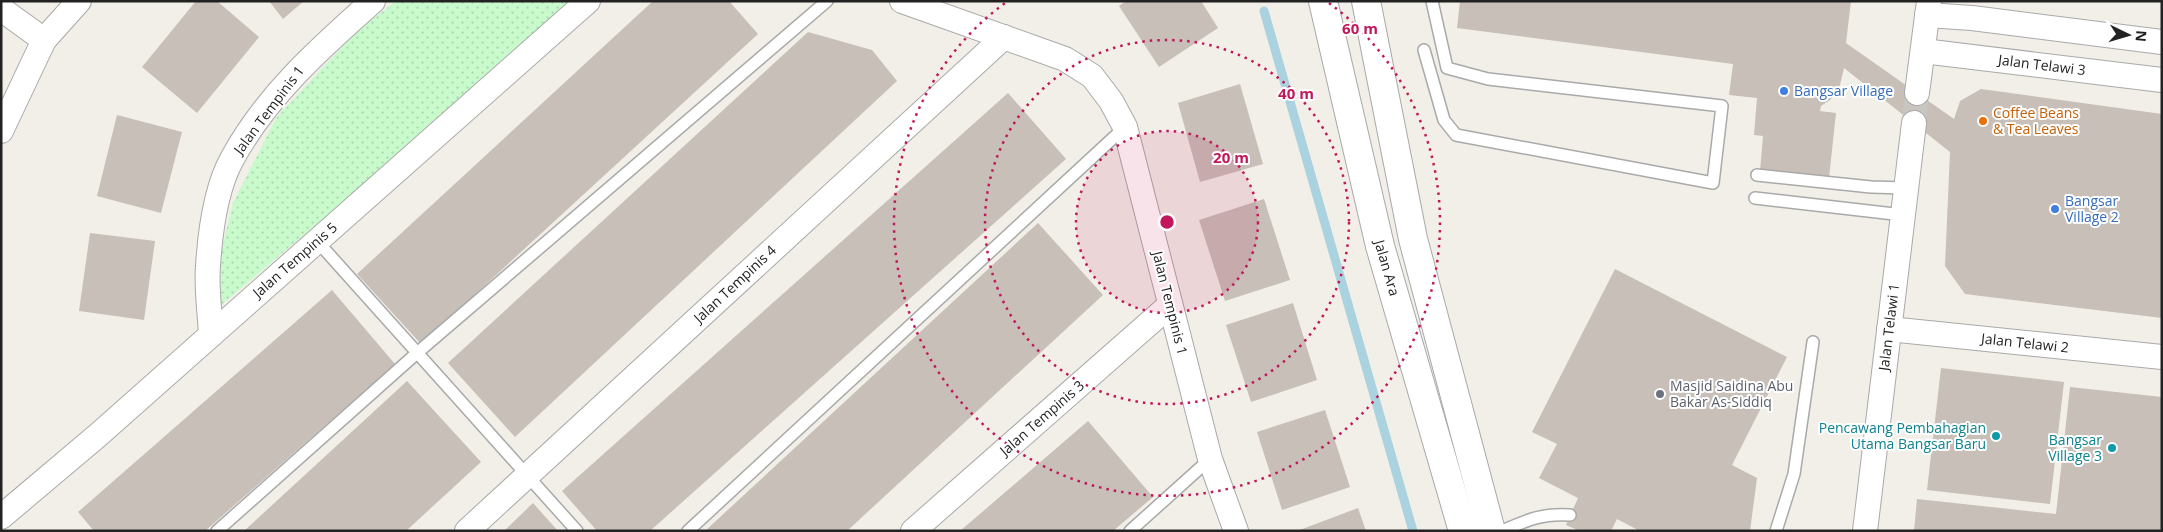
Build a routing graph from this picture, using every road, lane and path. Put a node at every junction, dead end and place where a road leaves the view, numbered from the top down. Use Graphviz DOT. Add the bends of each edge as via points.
graph roads {
  1 [pos="79,1"];
  2 [pos="373,1"];
  3 [pos="588,1"];
  4 [pos="827,1"];
  5 [pos="902,1"];
  6 [pos="1323,1"];
  7 [pos="1361,1"];
  8 [pos="1432,1"];
  9 [pos="1928,8"];
  10 [pos="1,9"];
  11 [pos="1368,14"];
  12 [pos="1004,37"];
  13 [pos="44,40"];
  14 [pos="2162,42"];
  15 [pos="1424,50"];
  16 [pos="1922,51"];
  17 [pos="2162,80"];
  18 [pos="1917,93"];
  19 [pos="1914,124"];
  20 [pos="1125,126"];
  21 [pos="1,130"];
  22 [pos="1757,175"];
  23 [pos="1906,188"];
  24 [pos="1755,198"];
  25 [pos="1902,215"];
  26 [pos="317,242"];
  27 [pos="1170,306"];
  28 [pos="1889,329"];
  29 [pos="211,335"];
  30 [pos="1813,342"];
  31 [pos="417,353"];
  32 [pos="2162,357"];
  33 [pos="1210,459"];
  34 [pos="527,476"];
  35 [pos="1570,515"];
  36 [pos="1,518"];
  37 [pos="5,531"];
  38 [pos="217,531"];
  39 [pos="467,531"];
  40 [pos="577,531"];
  41 [pos="688,531"];
  42 [pos="913,531"];
  43 [pos="1130,531"];
  44 [pos="1236,531"];
  45 [pos="1463,531"];
  46 [pos="1491,531"];
  47 [pos="1502,531"];
  48 [pos="1776,531"];
  49 [pos="1864,531"];
  1 -- 13 [label="street"];
  2 -- 29 [label="street, Jalan Tempinis 1" via="295,73 231,160 217,201 207,267"];
  3 -- 26 [label="street, Jalan Tempinis 5"];
  4 -- 31 [label="lane"];
  5 -- 12 [label="street, Jalan Tempinis 1"];
  6 -- 45 [label="street, Jalan Ara" via="1380,246"];
  7 -- 11 [label="street"];
  8 -- 15 [label="lane" via="1447,68 1488,79 1722,106 1713,183 1456,135 1444,120"];
  9 -- 14 [label="street" via="1972,18"];
  9 -- 16 [label="street"];
  10 -- 13 [label="street"];
  11 -- 46 [label="street" via="1413,239"];
  12 -- 20 [label="street, Jalan Tempinis 1" via="1065,59 1092,76"];
  12 -- 34 [label="street, Jalan Tempinis 4"];
  13 -- 21 [label="street"];
  16 -- 17 [label="street, Jalan Telawi 3"];
  16 -- 18 [label="street"];
  19 -- 23 [label="street, Jalan Telawi 1"];
  20 -- 27 [label="street, Jalan Tempinis 1"];
  20 -- 41 [label="lane"];
  22 -- 23 [label="lane"];
  23 -- 25 [label="street, Jalan Telawi 1"];
  24 -- 25 [label="lane"];
  25 -- 28 [label="street, Jalan Telawi 1"];
  26 -- 29 [label="street, Jalan Tempinis 5"];
  26 -- 31 [label="lane"];
  27 -- 33 [label="street, Jalan Tempinis 1"];
  27 -- 42 [label="street, Jalan Tempinis 3"];
  28 -- 32 [label="street, Jalan Telawi 2"];
  28 -- 49 [label="street, Jalan Telawi 1"];
  29 -- 36 [label="street, Jalan Tempinis 5"];
  30 -- 48 [label="lane" via="1794,474"];
  31 -- 34 [label="lane"];
  31 -- 38 [label="lane"];
  33 -- 43 [label="lane"];
  33 -- 44 [label="street, Jalan Tempinis 1"];
  34 -- 39 [label="street, Jalan Tempinis 4"];
  34 -- 40 [label="lane"];
  35 -- 47 [label="lane" via="1532,518"];
  36 -- 37 [label="street"];
}
